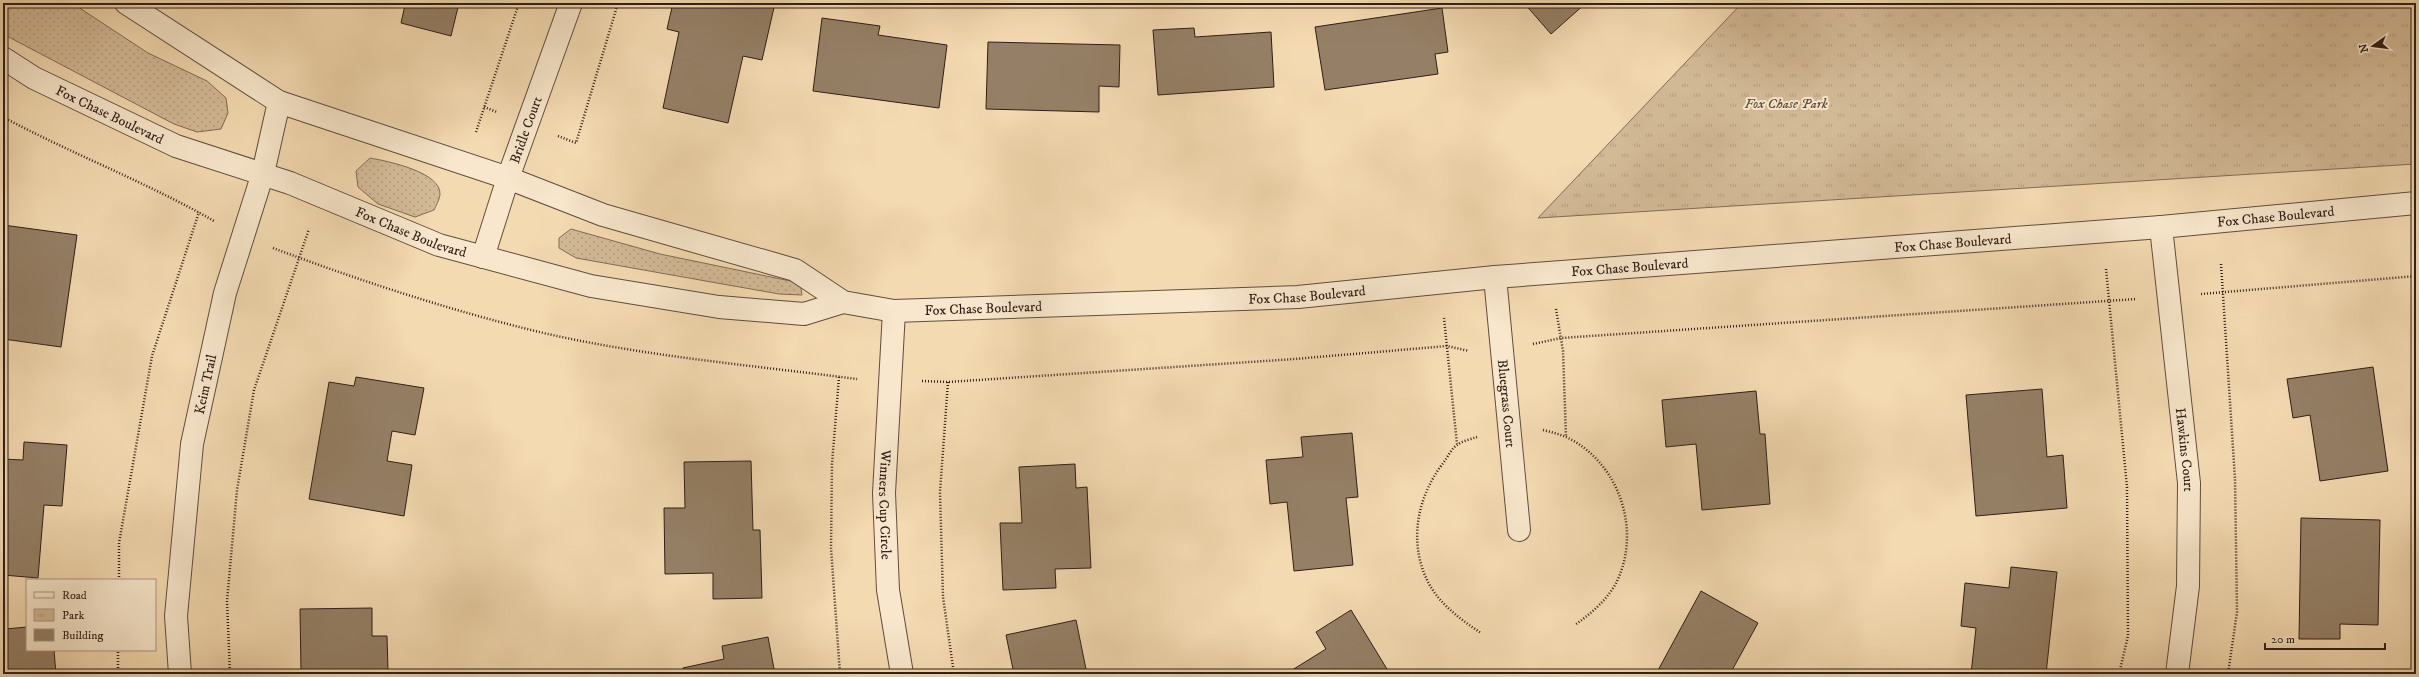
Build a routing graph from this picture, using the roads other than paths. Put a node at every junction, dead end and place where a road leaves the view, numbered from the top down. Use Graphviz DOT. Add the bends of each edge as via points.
graph roads {
  1 [pos="126,3"];
  2 [pos="571,3"];
  3 [pos="3,58"];
  4 [pos="279,102"];
  5 [pos="263,173"];
  6 [pos="508,178"];
  7 [pos="2416,203"];
  8 [pos="2161,227"];
  9 [pos="483,257"];
  10 [pos="1495,276"];
  11 [pos="843,302"];
  12 [pos="894,311"];
  13 [pos="1519,530"];
  14 [pos="180,674"];
  15 [pos="902,674"];
  16 [pos="2177,674"];
  1 -- 4 [label="street, Fox Chase Boulevard"];
  2 -- 6 [label="street, Bridle Court"];
  3 -- 5 [label="street, Fox Chase Boulevard" via="34,78 176,146"];
  4 -- 5 [label="street, Keim Trail"];
  4 -- 6 [label="street, Fox Chase Boulevard"];
  5 -- 9 [label="street, Fox Chase Boulevard" via="439,245"];
  5 -- 14 [label="street, Keim Trail" via="225,292 192,444 176,616"];
  6 -- 9 [label="street, Bridle Court"];
  6 -- 11 [label="street, Fox Chase Boulevard" via="603,215 795,270"];
  7 -- 8 [label="street, Fox Chase Boulevard"];
  8 -- 10 [label="street, Fox Chase Boulevard"];
  8 -- 16 [label="street, Hawkins Court" via="2189,483 2188,586"];
  9 -- 11 [label="street, Fox Chase Boulevard" via="592,286 718,307 804,314"];
  10 -- 12 [label="street, Fox Chase Boulevard" via="1298,297"];
  10 -- 13 [label="street, Bluegrass Court"];
  11 -- 12 [label="street, Fox Chase Boulevard"];
  12 -- 15 [label="street, Winners Cup Circle" via="884,493 888,590"];
}
